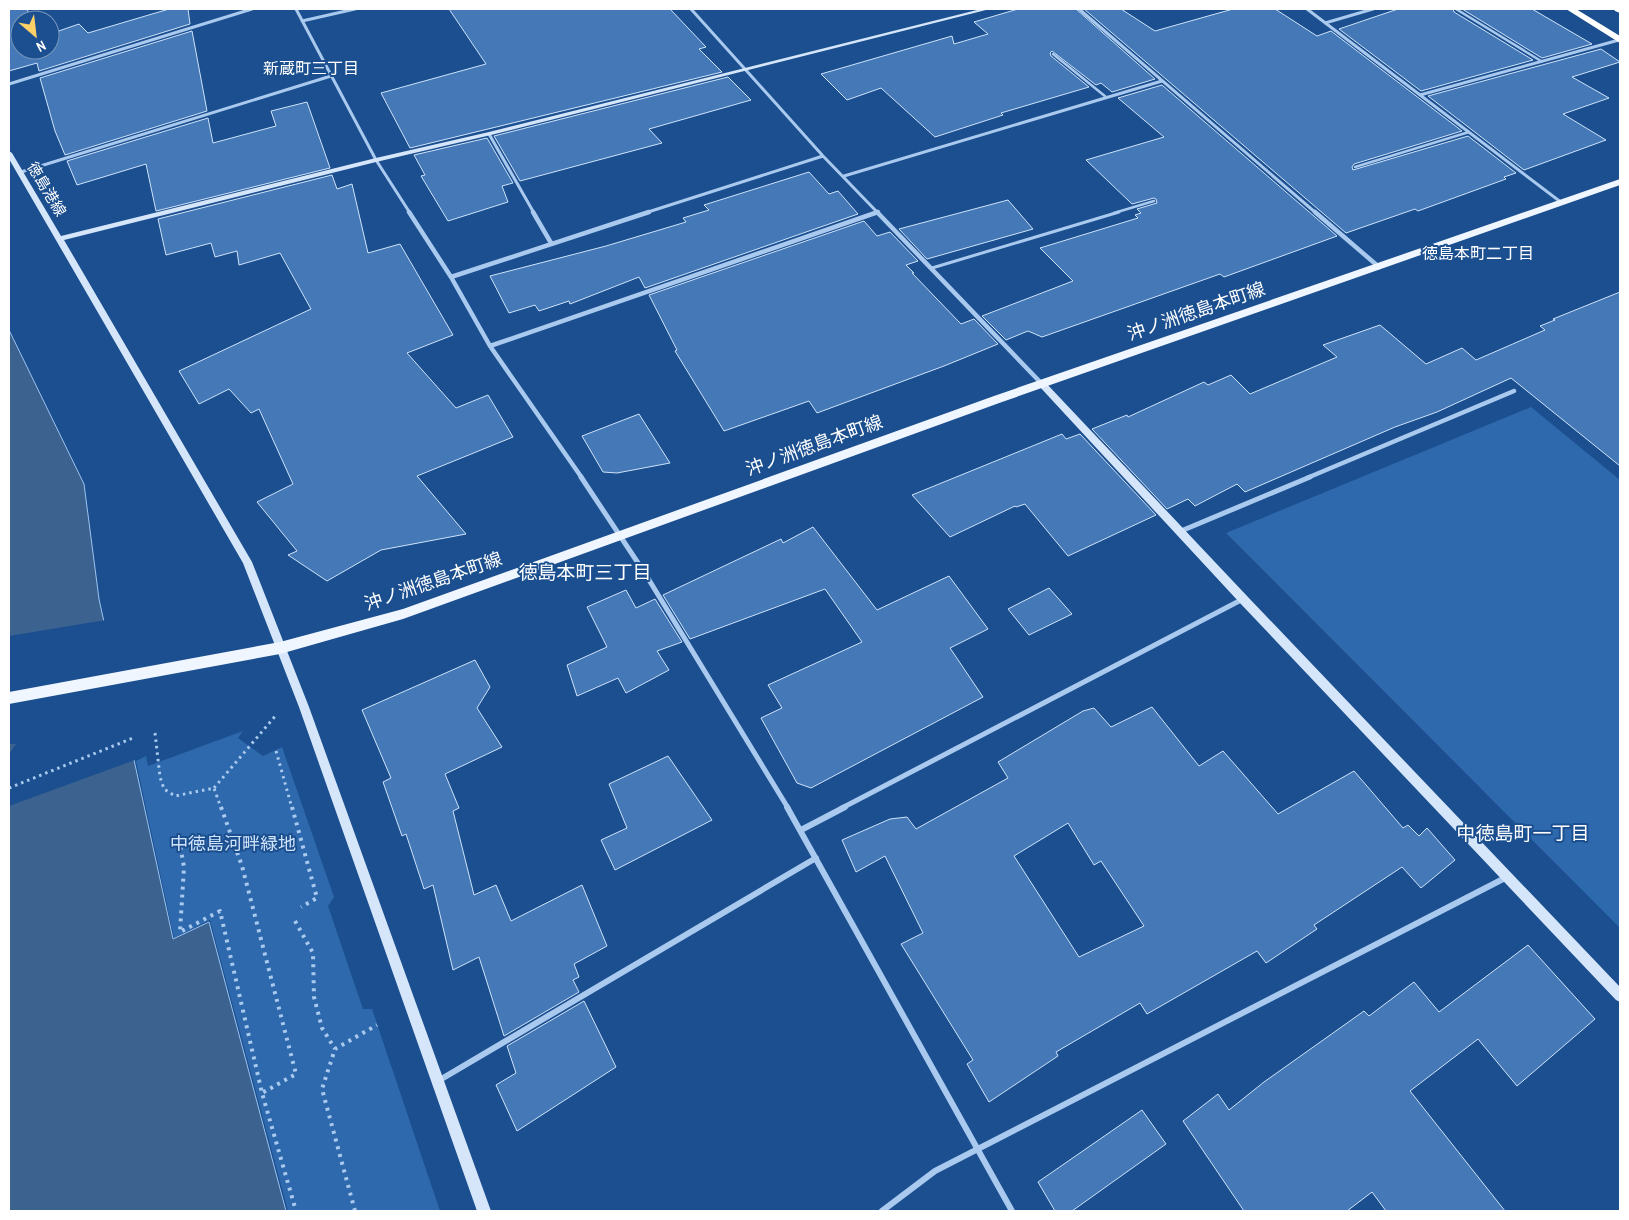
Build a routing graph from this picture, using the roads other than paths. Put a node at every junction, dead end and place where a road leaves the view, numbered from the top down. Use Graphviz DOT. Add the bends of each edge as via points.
graph roads {
  1 [pos="252,9"];
  2 [pos="296,9"];
  3 [pos="355,9"];
  4 [pos="691,9"];
  5 [pos="987,9"];
  6 [pos="1079,9"];
  7 [pos="1307,9"];
  8 [pos="1373,9"];
  9 [pos="1456,9"];
  10 [pos="1570,9"];
  11 [pos="302,21"];
  12 [pos="1325,23"];
  13 [pos="1620,40"];
  14 [pos="1053,54"];
  15 [pos="1541,61"];
  16 [pos="746,69"];
  17 [pos="331,76"];
  18 [pos="1162,81"];
  19 [pos="9,84"];
  20 [pos="1420,95"];
  21 [pos="1106,97"];
  22 [pos="1469,132"];
  23 [pos="489,134"];
  24 [pos="9,153"];
  25 [pos="823,156"];
  26 [pos="376,160"];
  27 [pos="1356,167"];
  28 [pos="21,172"];
  29 [pos="844,176"];
  30 [pos="1620,182"];
  31 [pos="1154,201"];
  32 [pos="1562,203"];
  33 [pos="878,212"];
  34 [pos="60,239"];
  35 [pos="551,243"];
  36 [pos="1379,267"];
  37 [pos="932,268"];
  38 [pos="451,278"];
  39 [pos="490,346"];
  40 [pos="1042,384"];
  41 [pos="1514,391"];
  42 [pos="1181,531"];
  43 [pos="620,535"];
  44 [pos="1243,599"];
  45 [pos="280,648"];
  46 [pos="9,698"];
  47 [pos="801,830"];
  48 [pos="816,858"];
  49 [pos="1507,876"];
  50 [pos="1620,996"];
  51 [pos="438,1081"];
  52 [pos="980,1150"];
  53 [pos="484,1211"];
  54 [pos="882,1211"];
  55 [pos="1012,1211"];
  1 -- 19 [label="street"];
  2 -- 11 [label="street"];
  3 -- 11 [label="street"];
  4 -- 16 [label="street"];
  5 -- 16 [label="street"];
  6 -- 18 [label="street"];
  7 -- 12 [label="street"];
  8 -- 12 [label="street"];
  9 -- 15 [label="lane"];
  10 -- 13 [label="highway"];
  11 -- 17 [label="street"];
  12 -- 20 [label="street"];
  13 -- 15 [label="street"];
  14 -- 21 [label="lane"];
  15 -- 20 [label="street"];
  16 -- 23 [label="street"];
  16 -- 25 [label="street"];
  17 -- 26 [label="street"];
  17 -- 28 [label="street"];
  18 -- 21 [label="street"];
  18 -- 36 [label="street"];
  20 -- 22 [label="street"];
  21 -- 29 [label="street"];
  22 -- 27 [label="lane"];
  22 -- 32 [label="street"];
  23 -- 26 [label="street"];
  23 -- 35 [label="street"];
  24 -- 28 [label="street, 徳島港線"];
  25 -- 29 [label="street"];
  25 -- 35 [label="street"];
  26 -- 34 [label="street"];
  26 -- 38 [label="street"];
  28 -- 34 [label="street, 徳島港線"];
  29 -- 33 [label="street"];
  30 -- 32 [label="main road, 沖ノ洲徳島本町線"];
  31 -- 37 [label="lane"];
  32 -- 36 [label="main road, 沖ノ洲徳島本町線"];
  33 -- 37 [label="street"];
  33 -- 39 [label="street"];
  34 -- 45 [label="street, 徳島港線" via="247,562"];
  35 -- 38 [label="street"];
  36 -- 40 [label="main road, 沖ノ洲徳島本町線"];
  37 -- 40 [label="street"];
  38 -- 39 [label="street"];
  39 -- 43 [label="street"];
  40 -- 42 [label="street"];
  40 -- 43 [label="main road, 沖ノ洲徳島本町線"];
  41 -- 42 [label="street"];
  42 -- 44 [label="street"];
  43 -- 45 [label="main road, 沖ノ洲徳島本町線" via="403,614"];
  43 -- 47 [label="street"];
  44 -- 47 [label="street"];
  44 -- 49 [label="street"];
  45 -- 46 [label="main road, 沖ノ洲徳島本町線"];
  45 -- 51 [label="street, 徳島港線"];
  47 -- 48 [label="street"];
  48 -- 51 [label="street"];
  48 -- 52 [label="street"];
  49 -- 50 [label="street"];
  49 -- 52 [label="street"];
  51 -- 53 [label="street, 徳島港線"];
  52 -- 54 [label="street" via="935,1171"];
  52 -- 55 [label="street"];
}
